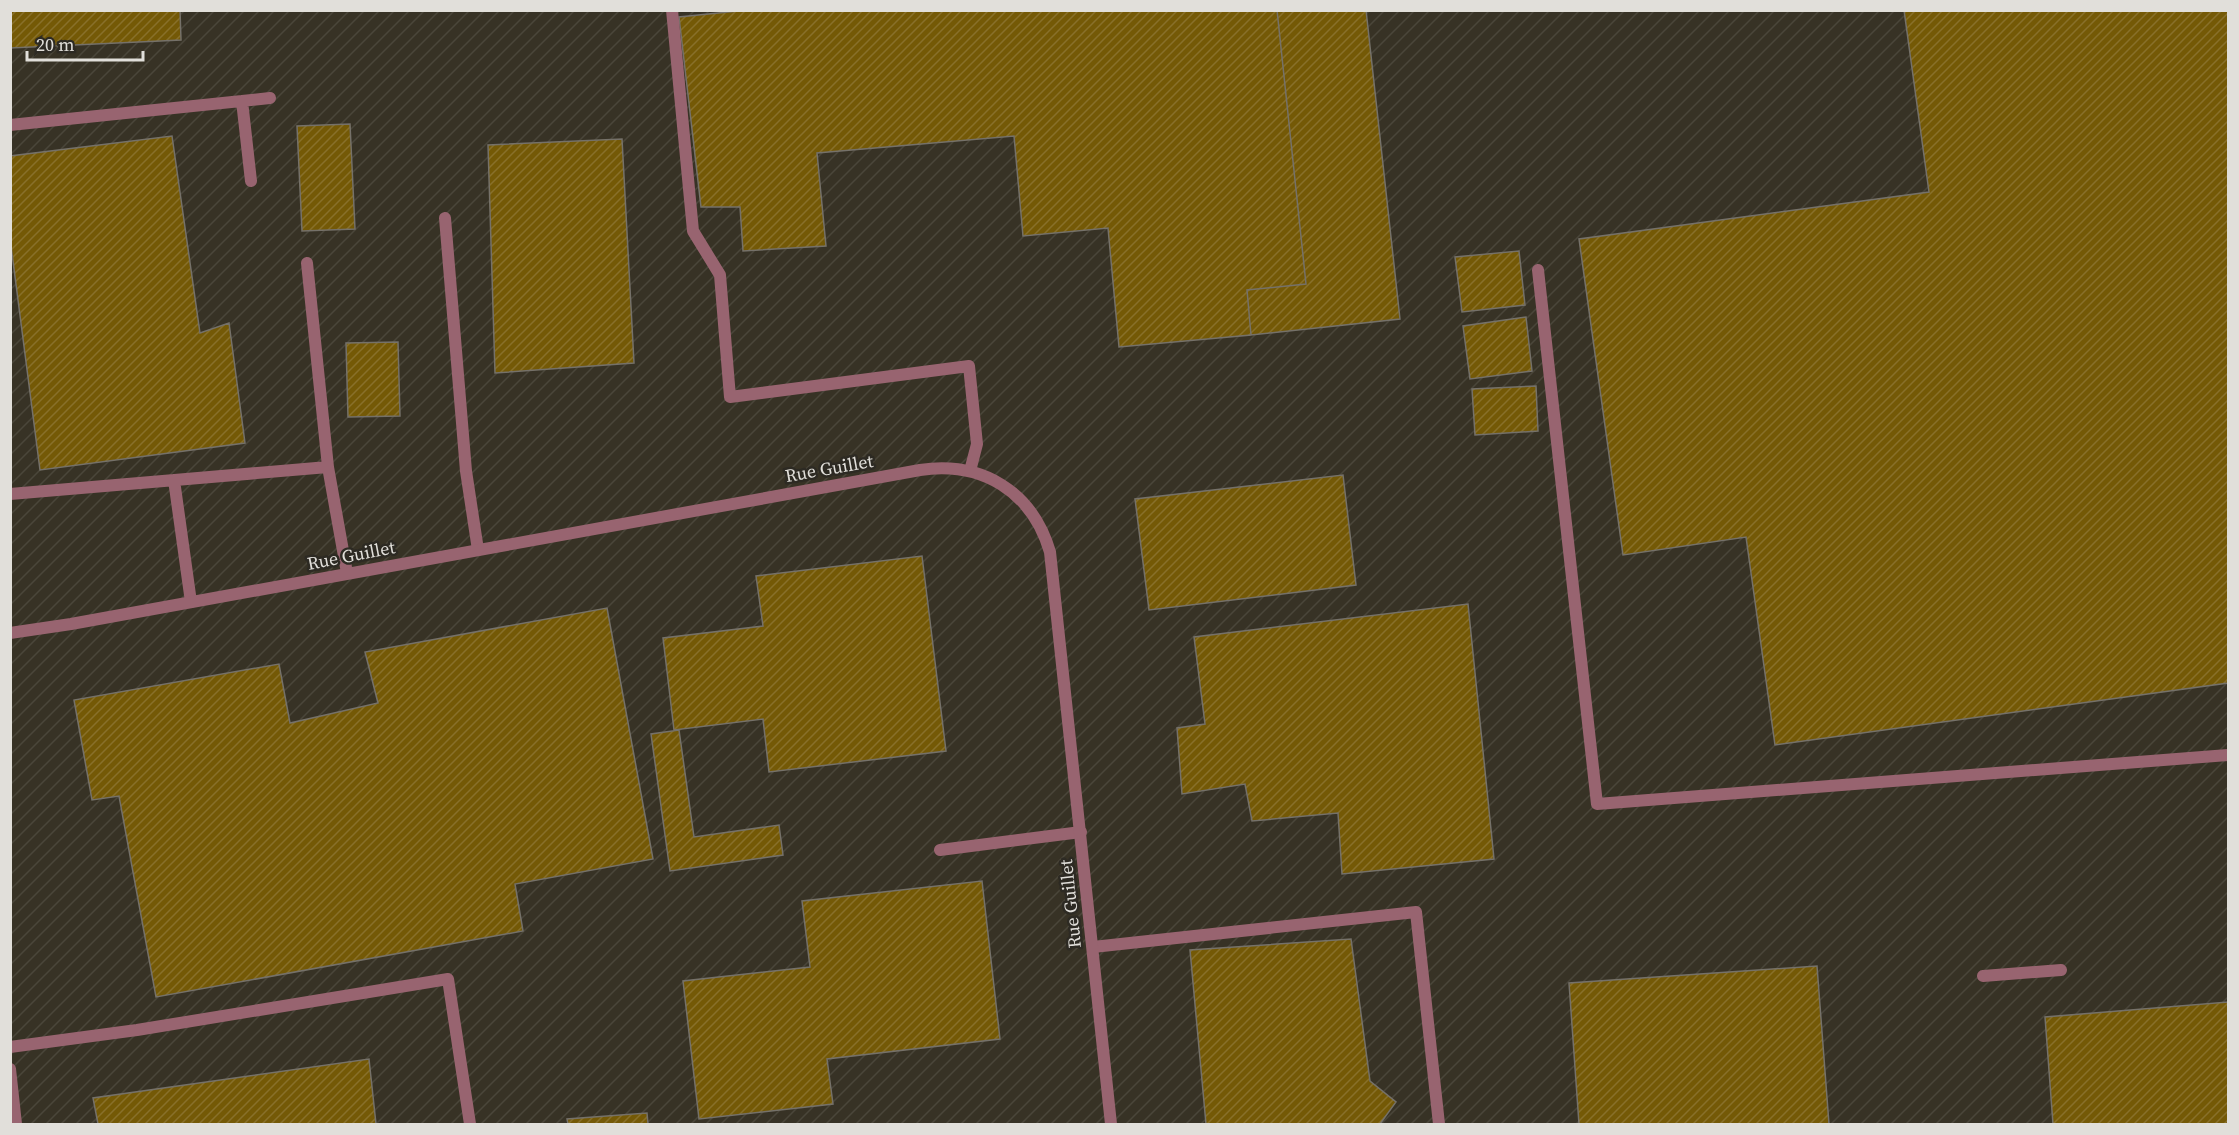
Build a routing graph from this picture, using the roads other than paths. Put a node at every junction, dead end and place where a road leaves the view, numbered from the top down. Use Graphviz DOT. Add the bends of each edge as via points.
graph roads {
  1 [pos="672,10"];
  2 [pos="270,98"];
  3 [pos="242,101"];
  4 [pos="10,125"];
  5 [pos="251,181"];
  6 [pos="445,218"];
  7 [pos="307,263"];
  8 [pos="1538,270"];
  9 [pos="328,467"];
  10 [pos="970,471"];
  11 [pos="174,480"];
  12 [pos="10,494"];
  13 [pos="478,550"];
  14 [pos="347,573"];
  15 [pos="191,602"];
  16 [pos="10,633"];
  17 [pos="2229,755"];
  18 [pos="1081,832"];
  19 [pos="940,850"];
  20 [pos="1093,948"];
  21 [pos="2061,970"];
  22 [pos="1983,976"];
  23 [pos="10,1047"];
  24 [pos="10,1069"];
  25 [pos="16,1125"];
  26 [pos="470,1125"];
  27 [pos="1111,1125"];
  28 [pos="1439,1125"];
  1 -- 10 [label="street" via="693,231 720,275 730,397 969,366 977,444"];
  2 -- 3 [label="street"];
  3 -- 4 [label="street"];
  3 -- 5 [label="street"];
  6 -- 13 [label="street" via="470,504"];
  7 -- 9 [label="street"];
  8 -- 17 [label="street" via="1597,804"];
  9 -- 11 [label="street"];
  9 -- 14 [label="street"];
  10 -- 13 [label="street, Rue Guillet" via="920,470"];
  10 -- 18 [label="street, Rue Guillet" via="998,482 1022,500 1046,537 1053,566"];
  11 -- 12 [label="street"];
  11 -- 15 [label="street"];
  13 -- 14 [label="street, Rue Guillet"];
  14 -- 15 [label="street, Rue Guillet"];
  15 -- 16 [label="street, Rue Guillet"];
  18 -- 19 [label="street"];
  18 -- 20 [label="street, Rue Guillet"];
  20 -- 27 [label="street, Rue Guillet"];
  20 -- 28 [label="street" via="1416,912"];
  21 -- 22 [label="street"];
  23 -- 26 [label="street" via="448,979"];
  24 -- 25 [label="street"];
}
